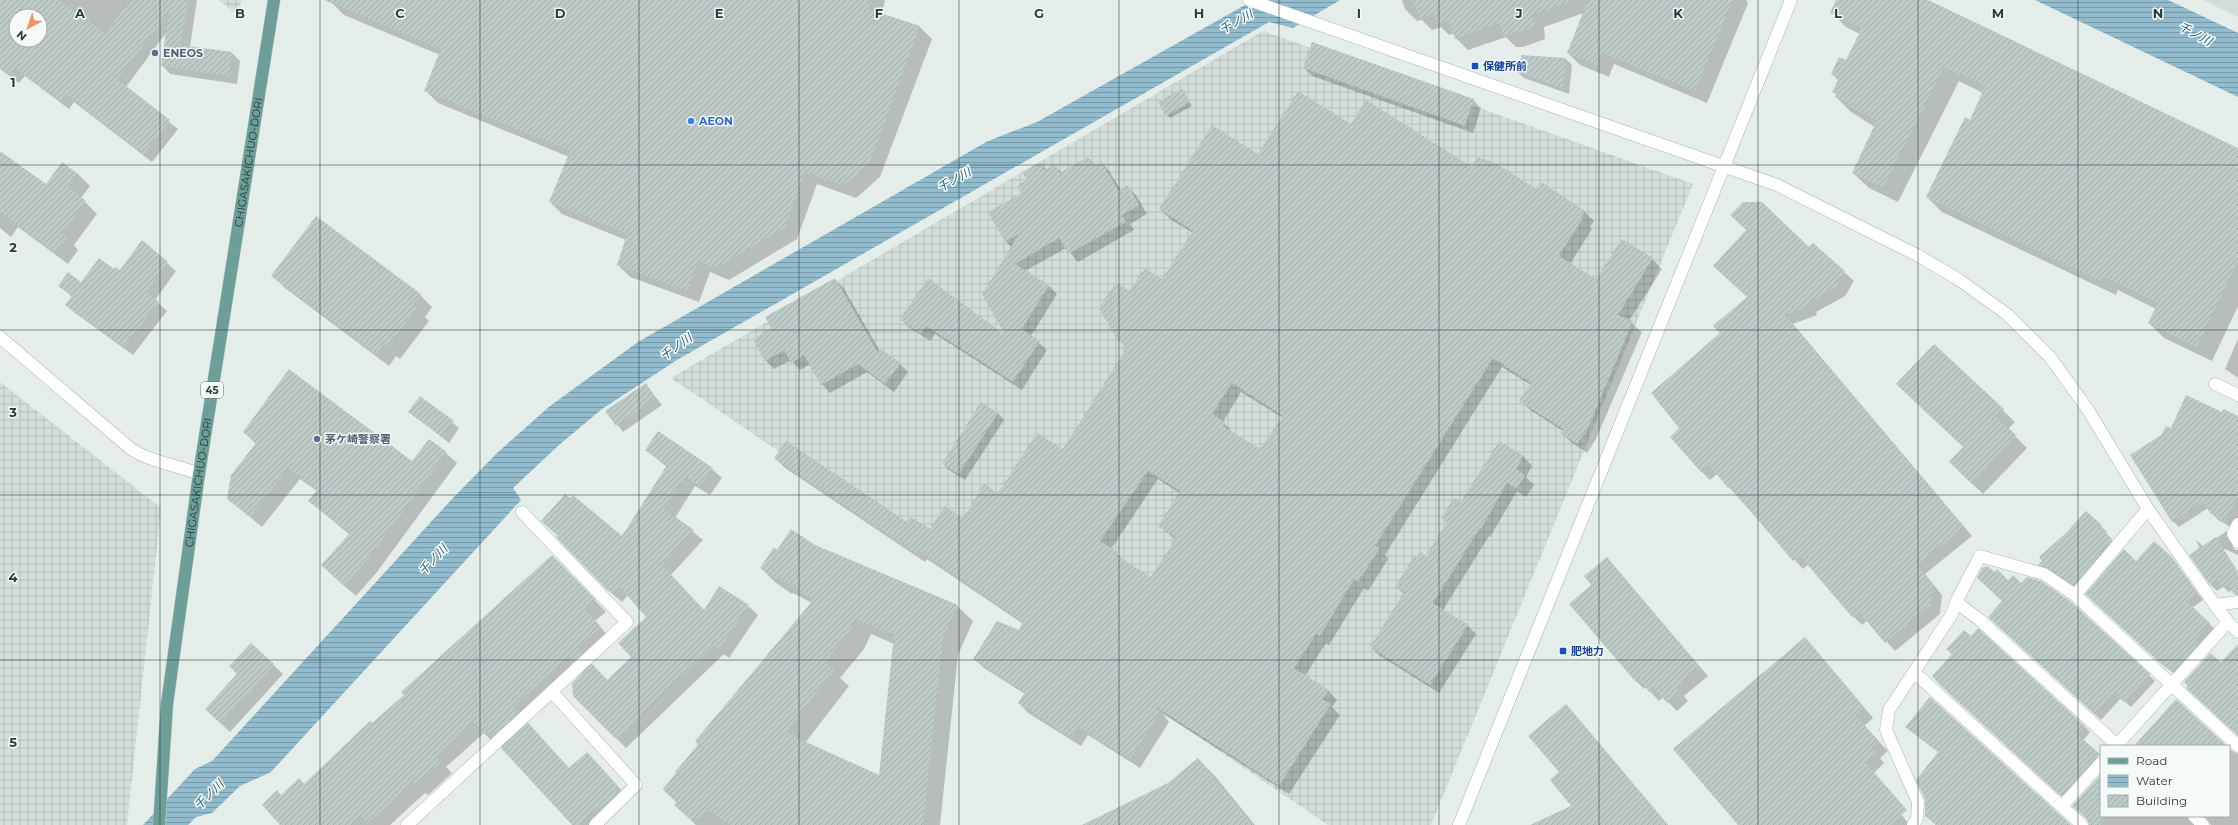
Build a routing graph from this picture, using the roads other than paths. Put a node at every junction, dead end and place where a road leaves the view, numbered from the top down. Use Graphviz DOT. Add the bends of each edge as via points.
graph roads {
  1 [pos="274,0"];
  2 [pos="1249,0"];
  3 [pos="1791,0"];
  4 [pos="1725,166"];
  5 [pos="0,337"];
  6 [pos="2215,384"];
  7 [pos="2238,395"];
  8 [pos="199,474"];
  9 [pos="2148,509"];
  10 [pos="522,512"];
  11 [pos="2238,524"];
  12 [pos="2238,542"];
  13 [pos="2075,595"];
  14 [pos="1956,602"];
  15 [pos="2238,602"];
  16 [pos="2214,605"];
  17 [pos="2228,622"];
  18 [pos="2238,632"];
  19 [pos="1915,673"];
  20 [pos="2172,684"];
  21 [pos="552,692"];
  22 [pos="2116,745"];
  23 [pos="2118,745"];
  24 [pos="2238,746"];
  25 [pos="2100,764"];
  26 [pos="2062,806"];
  27 [pos="2195,817"];
  28 [pos="159,825"];
  29 [pos="407,825"];
  30 [pos="595,825"];
  31 [pos="1459,825"];
  32 [pos="1913,825"];
  33 [pos="2082,825"];
  34 [pos="2203,825"];
  1 -- 8 [label="main road, CHIGASAKICHUO-DORI / 45"];
  2 -- 4 [label="street"];
  3 -- 4 [label="street"];
  4 -- 9 [label="street" via="1777,185 1917,255 1958,279 2008,315 2050,357 2088,410"];
  4 -- 31 [label="street"];
  5 -- 8 [label="street" via="131,449 142,456"];
  6 -- 7 [label="street"];
  8 -- 28 [label="main road, CHIGASAKICHUO-DORI / 45" via="167,704"];
  9 -- 13 [label="street"];
  9 -- 16 [label="street"];
  10 -- 21 [label="street" via="627,622"];
  11 -- 12 [label="street" via="2233,534"];
  13 -- 14 [label="street" via="2044,574 1980,556"];
  13 -- 20 [label="street"];
  14 -- 19 [label="street" via="1952,614"];
  14 -- 22 [label="street" via="1980,620"];
  15 -- 16 [label="street"];
  16 -- 17 [label="street"];
  17 -- 18 [label="street"];
  17 -- 20 [label="street"];
  19 -- 26 [label="street"];
  19 -- 32 [label="street" via="1889,710 1886,730 1918,802 1917,819"];
  20 -- 23 [label="street"];
  20 -- 24 [label="street"];
  21 -- 29 [label="street"];
  21 -- 30 [label="street" via="636,784"];
  25 -- 26 [label="street"];
  26 -- 33 [label="street"];
  27 -- 34 [label="street"];
}
